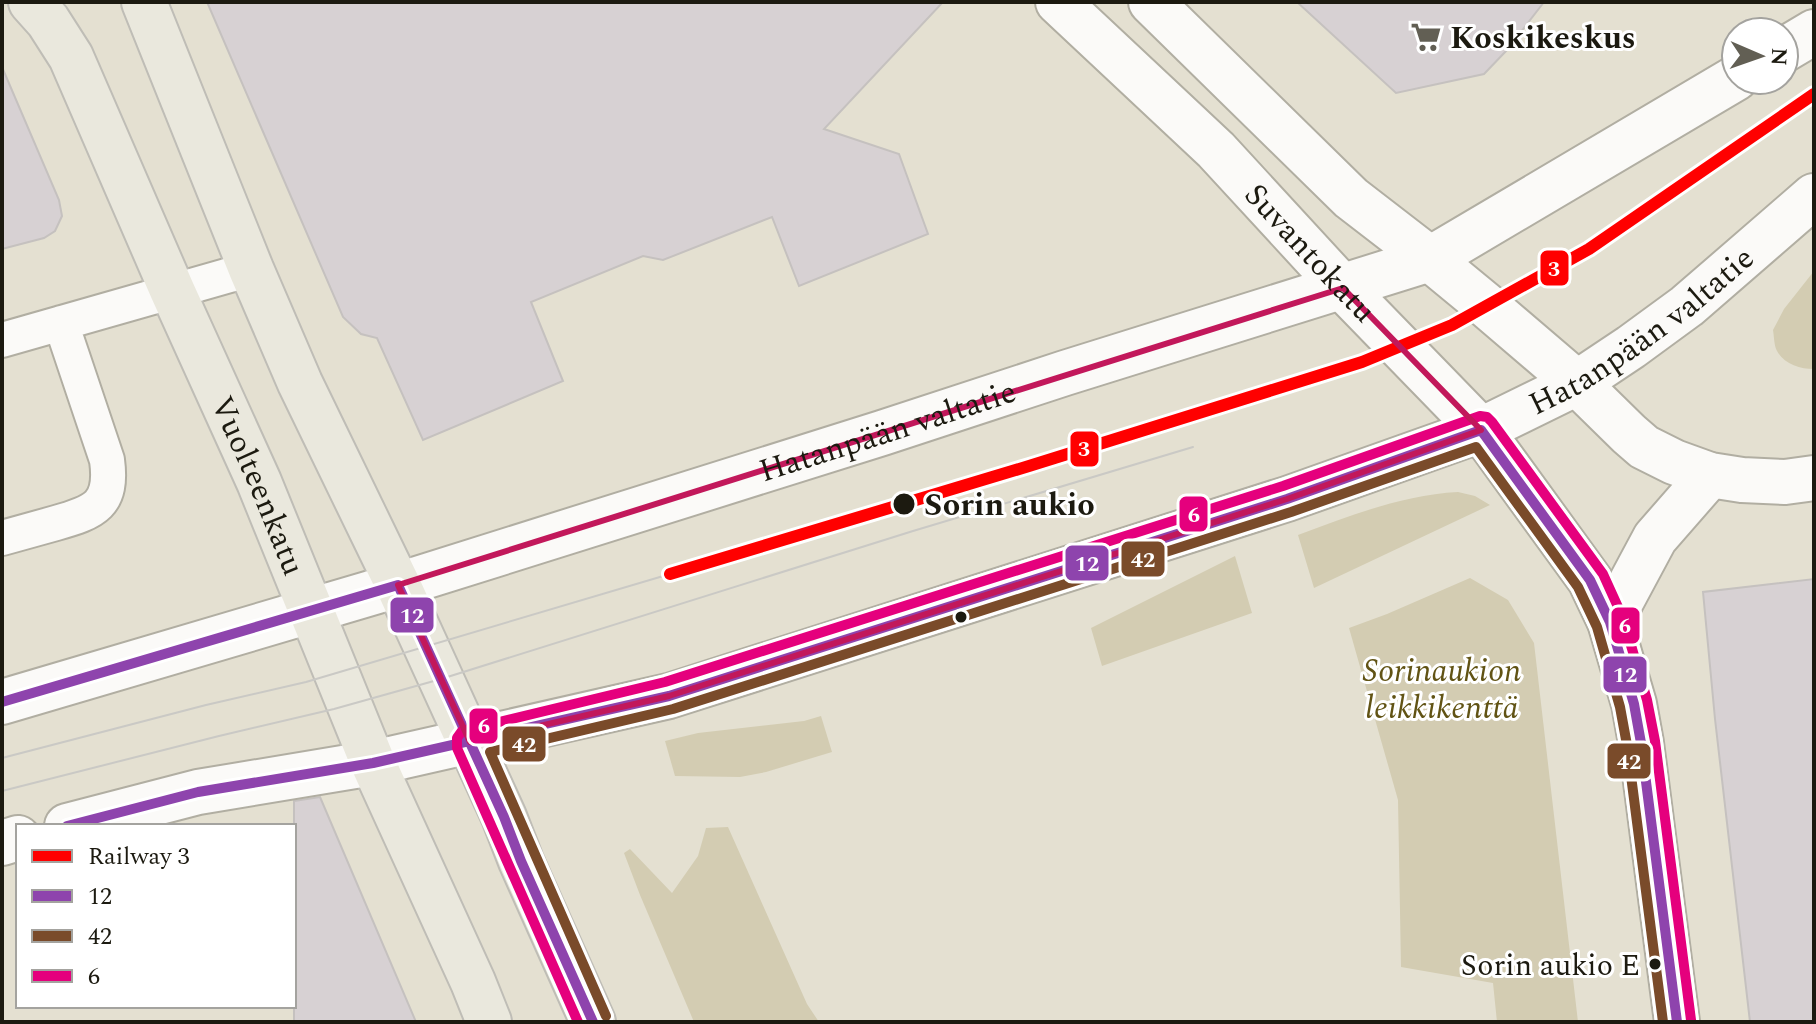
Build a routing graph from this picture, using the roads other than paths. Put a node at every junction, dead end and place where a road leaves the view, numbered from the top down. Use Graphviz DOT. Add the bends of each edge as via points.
graph roads {
  1 [pos="31,2"];
  2 [pos="144,2"];
  3 [pos="1058,2"];
  4 [pos="1151,2"];
  5 [pos="1720,87"];
  6 [pos="1814,196"];
  7 [pos="1430,259"];
  8 [pos="251,269"];
  9 [pos="1343,288"];
  10 [pos="172,290"];
  11 [pos="61,323"];
  12 [pos="2,340"];
  13 [pos="1577,383"];
  14 [pos="1481,430"];
  15 [pos="1710,475"];
  16 [pos="1814,478"];
  17 [pos="2,538"];
  18 [pos="398,585"];
  19 [pos="312,609"];
  20 [pos="1610,622"];
  21 [pos="2,702"];
  22 [pos="470,742"];
  23 [pos="373,763"];
  24 [pos="75,824"];
  25 [pos="489,1022"];
  26 [pos="593,1022"];
  27 [pos="1677,1022"];
  1 -- 10 [label="main road, Vuolteenkatu" via="71,57"];
  2 -- 8 [label="main road"];
  3 -- 9 [label="street, Suvantokatu" via="1216,150"];
  4 -- 7 [label="street, Suvantokatu" via="1351,198"];
  5 -- 7 [label="street, Hatanpään valtatie"];
  6 -- 13 [label="street, Hatanpään valtatie" via="1687,306"];
  7 -- 9 [label="street, Hatanpään valtatie"];
  7 -- 13 [label="street, Suvantokatu"];
  8 -- 10 [label="lane"];
  8 -- 18 [label="main road"];
  9 -- 14 [label="street, Suvantokatu"];
  9 -- 18 [label="street, Hatanpään valtatie"];
  10 -- 11 [label="lane"];
  10 -- 19 [label="main road, Vuolteenkatu"];
  11 -- 12 [label="lane"];
  11 -- 17 [label="lane" via="107,460 106,490 99,505 85,515"];
  13 -- 14 [label="street, Hatanpään valtatie"];
  13 -- 15 [label="street, Suvantokatu" via="1644,447"];
  14 -- 20 [label="street, Suvantokatu" via="1590,580"];
  14 -- 22 [label="street, Hatanpään valtatie" via="1287,499 669,696"];
  15 -- 16 [label="street, Suvantokatu" via="1785,482"];
  15 -- 20 [label="street" via="1655,538"];
  18 -- 19 [label="street, Hatanpään valtatie"];
  18 -- 22 [label="main road"];
  19 -- 21 [label="street, Hatanpään valtatie"];
  19 -- 23 [label="main road, Vuolteenkatu"];
  20 -- 27 [label="street, Suvantokatu" via="1641,743"];
  22 -- 23 [label="street, Hatanpään valtatie"];
  22 -- 26 [label="main road"];
  23 -- 24 [label="street, Hatanpään valtatie" via="198,792"];
  23 -- 25 [label="main road, Vuolteenkatu"];
}
